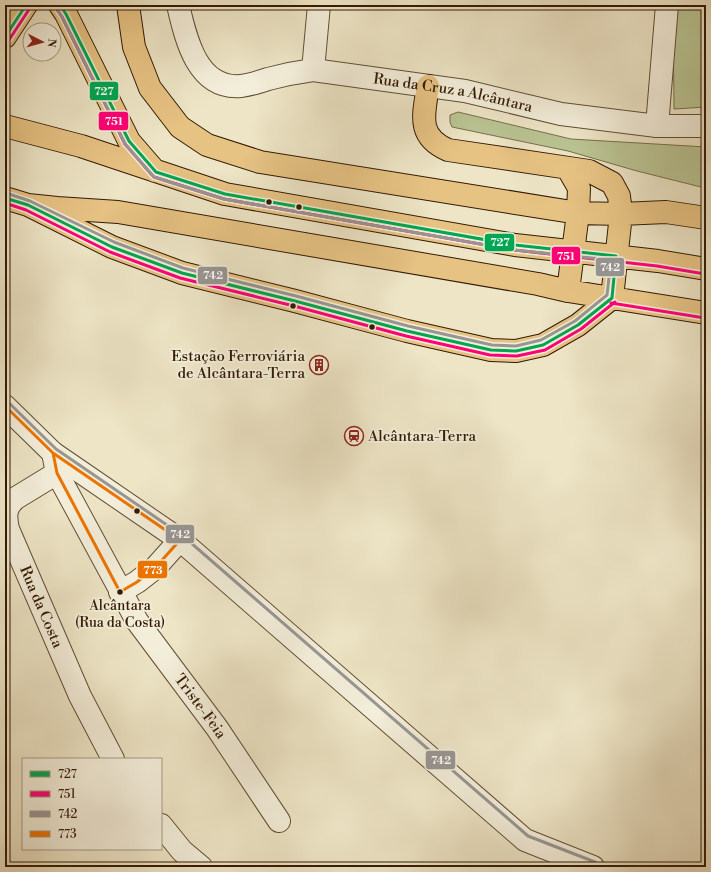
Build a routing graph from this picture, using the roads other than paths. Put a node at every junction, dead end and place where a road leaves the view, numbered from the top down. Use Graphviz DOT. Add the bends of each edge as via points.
graph roads {
  1 [pos="26,5"];
  2 [pos="60,5"];
  3 [pos="128,5"];
  4 [pos="178,5"];
  5 [pos="319,5"];
  6 [pos="667,5"];
  7 [pos="5,37"];
  8 [pos="313,70"];
  9 [pos="428,86"];
  10 [pos="5,126"];
  11 [pos="657,126"];
  12 [pos="706,126"];
  13 [pos="568,169"];
  14 [pos="156,172"];
  15 [pos="5,198"];
  16 [pos="28,205"];
  17 [pos="578,213"];
  18 [pos="621,214"];
  19 [pos="706,218"];
  20 [pos="573,251"];
  21 [pos="616,256"];
  22 [pos="706,269"];
  23 [pos="568,291"];
  24 [pos="612,298"];
  25 [pos="706,313"];
  26 [pos="5,406"];
  27 [pos="55,463"];
  28 [pos="180,540"];
  29 [pos="120,592"];
  30 [pos="112,758"];
  31 [pos="279,821"];
  32 [pos="162,826"];
  33 [pos="201,867"];
  34 [pos="593,867"];
  1 -- 7 [label="highway"];
  2 -- 14 [label="highway" via="129,140"];
  3 -- 17 [label="highway" via="134,47 150,88 180,127 207,145 260,162"];
  4 -- 8 [label="street, Rua da Cruz a Alcântara" via="184,33 194,55 205,73 215,82 243,86"];
  5 -- 8 [label="street"];
  6 -- 11 [label="street"];
  8 -- 9 [label="street, Rua da Cruz a Alcântara"];
  9 -- 11 [label="street, Rua da Cruz a Alcântara" via="465,91 561,114"];
  9 -- 13 [label="highway" via="425,127 429,138 438,146 448,150"];
  10 -- 14 [label="highway" via="81,146"];
  11 -- 12 [label="street, Rua da Cruz a Alcântara"];
  13 -- 17 [label="highway" via="579,188"];
  13 -- 18 [label="highway" via="590,172 612,183 620,196"];
  14 -- 20 [label="highway" via="225,194 515,245"];
  15 -- 16 [label="highway"];
  16 -- 23 [label="highway" via="118,212"];
  16 -- 24 [label="highway" via="112,247 182,273 491,350 516,351 543,345 578,325"];
  17 -- 18 [label="highway"];
  17 -- 20 [label="highway"];
  18 -- 19 [label="highway" via="666,212"];
  18 -- 21 [label="highway"];
  20 -- 21 [label="highway"];
  20 -- 23 [label="highway"];
  21 -- 22 [label="highway"];
  21 -- 24 [label="highway"];
  23 -- 24 [label="highway"];
  24 -- 25 [label="highway"];
  26 -- 27 [label="street"];
  27 -- 28 [label="street"];
  27 -- 29 [label="street, Triste-Feia"];
  27 -- 30 [label="street, Rua da Costa" via="16,498 6,510 6,520 80,696"];
  28 -- 29 [label="street" via="155,568"];
  28 -- 34 [label="street" via="525,840"];
  29 -- 31 [label="street, Triste-Feia" via="136,621 217,728"];
  32 -- 33 [label="street" via="182,851"];
}
